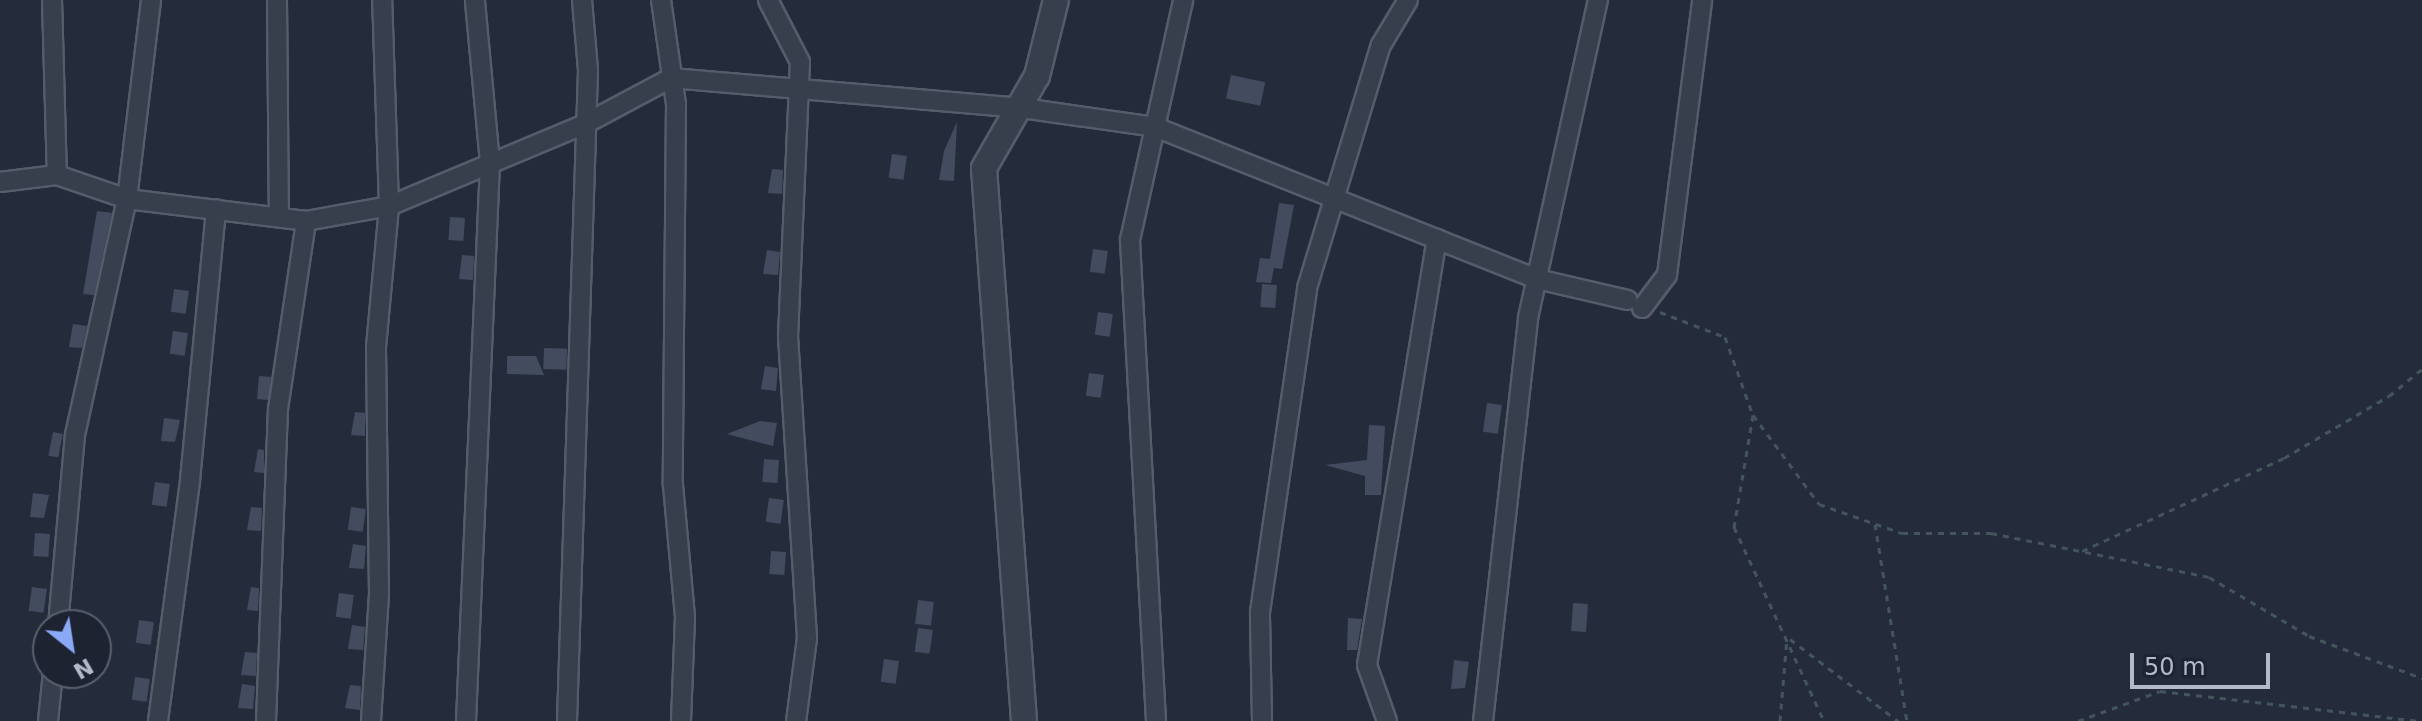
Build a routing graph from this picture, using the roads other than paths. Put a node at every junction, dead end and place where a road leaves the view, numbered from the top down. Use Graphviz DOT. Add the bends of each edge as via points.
graph roads {
  1 [pos="52,0"];
  2 [pos="151,0"];
  3 [pos="277,0"];
  4 [pos="382,0"];
  5 [pos="475,0"];
  6 [pos="582,0"];
  7 [pos="661,0"];
  8 [pos="768,0"];
  9 [pos="1056,0"];
  10 [pos="1183,0"];
  11 [pos="1408,0"];
  12 [pos="1598,0"];
  13 [pos="1702,0"];
  14 [pos="671,78"];
  15 [pos="798,91"];
  16 [pos="1022,108"];
  17 [pos="583,125"];
  18 [pos="1155,127"];
  19 [pos="490,163"];
  20 [pos="57,175"];
  21 [pos="0,182"];
  22 [pos="1334,198"];
  23 [pos="127,199"];
  24 [pos="389,206"];
  25 [pos="216,209"];
  26 [pos="279,215"];
  27 [pos="306,221"];
  28 [pos="1437,239"];
  29 [pos="1537,279"];
  30 [pos="59,609"];
  31 [pos="51,689"];
  32 [pos="48,721"];
  33 [pos="158,721"];
  34 [pos="266,721"];
  35 [pos="371,721"];
  36 [pos="466,721"];
  37 [pos="567,721"];
  38 [pos="681,721"];
  39 [pos="796,721"];
  40 [pos="1024,721"];
  41 [pos="1156,721"];
  42 [pos="1262,721"];
  43 [pos="1387,721"];
  44 [pos="1483,721"];
  1 -- 20 [label="street"];
  2 -- 23 [label="street"];
  3 -- 26 [label="street"];
  4 -- 24 [label="street"];
  5 -- 19 [label="street"];
  6 -- 17 [label="street" via="588,70"];
  7 -- 14 [label="street"];
  8 -- 15 [label="street" via="800,62"];
  9 -- 16 [label="street" via="1049,45"];
  10 -- 18 [label="street"];
  11 -- 22 [label="street" via="1381,45"];
  12 -- 29 [label="street"];
  13 -- 29 [label="street" via="1667,275 1638,305"];
  14 -- 15 [label="street"];
  14 -- 17 [label="street"];
  14 -- 38 [label="street" via="677,256 673,485 685,617"];
  15 -- 16 [label="street"];
  15 -- 39 [label="street" via="788,336 807,638"];
  16 -- 18 [label="street"];
  16 -- 40 [label="street" via="997,139 984,168 984,201"];
  17 -- 19 [label="street"];
  17 -- 37 [label="street"];
  18 -- 22 [label="street"];
  18 -- 41 [label="street" via="1130,240"];
  19 -- 24 [label="street"];
  19 -- 36 [label="street"];
  20 -- 21 [label="street"];
  20 -- 23 [label="street"];
  22 -- 28 [label="street"];
  22 -- 42 [label="street" via="1307,288 1260,612"];
  23 -- 25 [label="street"];
  23 -- 30 [label="street" via="75,435"];
  24 -- 27 [label="street"];
  24 -- 35 [label="street" via="376,347 379,594"];
  25 -- 26 [label="street"];
  25 -- 33 [label="street" via="190,480"];
  26 -- 27 [label="street"];
  27 -- 34 [label="street" via="278,409"];
  28 -- 29 [label="street"];
  28 -- 43 [label="street" via="1367,665"];
  29 -- 44 [label="street" via="1528,318"];
  31 -- 32 [label="street"];
}
